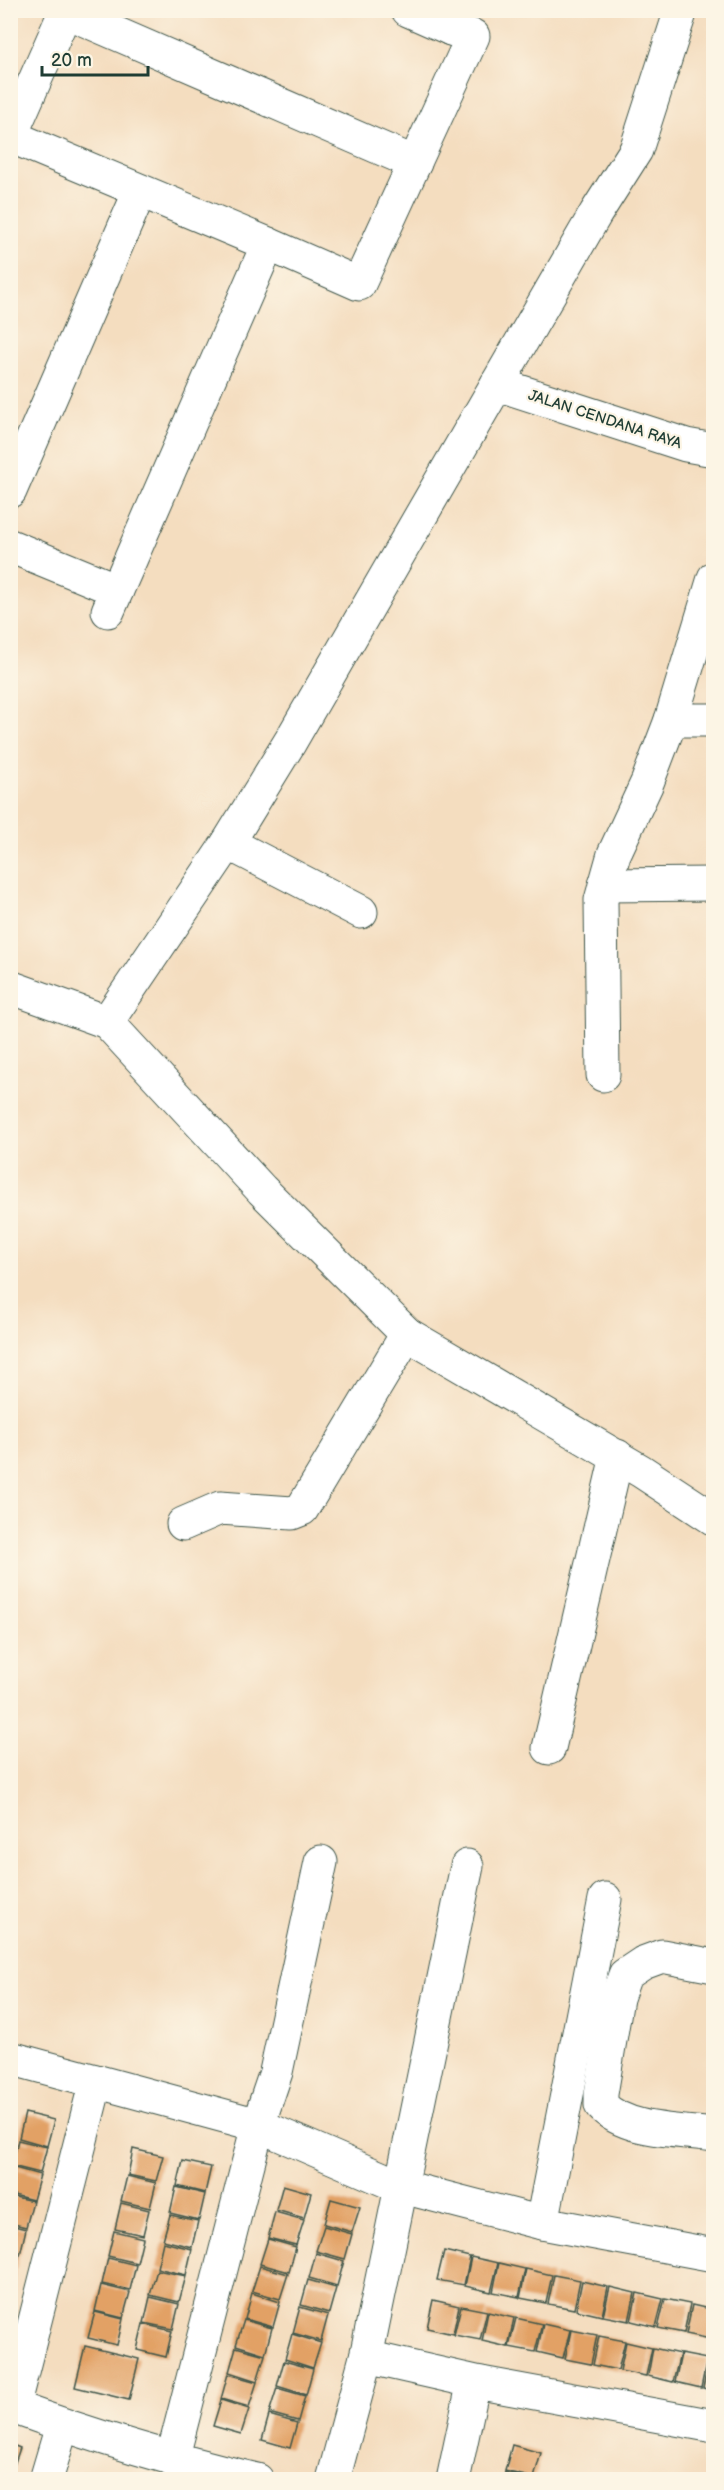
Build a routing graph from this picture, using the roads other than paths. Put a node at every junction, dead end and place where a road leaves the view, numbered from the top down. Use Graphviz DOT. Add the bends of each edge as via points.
graph roads {
  1 [pos="408,10"];
  2 [pos="681,10"];
  3 [pos="64,11"];
  4 [pos="456,20"];
  5 [pos="11,136"];
  6 [pos="415,162"];
  7 [pos="140,191"];
  8 [pos="267,244"];
  9 [pos="497,384"];
  10 [pos="714,450"];
  11 [pos="10,491"];
  12 [pos="10,546"];
  13 [pos="712,592"];
  14 [pos="671,720"];
  15 [pos="714,720"];
  16 [pos="228,843"];
  17 [pos="714,884"];
  18 [pos="605,885"];
  19 [pos="361,912"];
  20 [pos="10,987"];
  21 [pos="107,1022"];
  22 [pos="603,1076"];
  23 [pos="408,1334"];
  24 [pos="617,1456"];
  25 [pos="714,1519"];
  26 [pos="183,1524"];
  27 [pos="549,1748"];
  28 [pos="321,1862"];
  29 [pos="467,1866"];
  30 [pos="605,1899"];
  31 [pos="714,1966"];
  32 [pos="10,2058"];
  33 [pos="96,2081"];
  34 [pos="258,2125"];
  35 [pos="714,2134"];
  36 [pos="399,2186"];
  37 [pos="542,2223"];
  38 [pos="714,2255"];
  39 [pos="366,2356"];
  40 [pos="481,2384"];
  41 [pos="12,2406"];
  42 [pos="62,2426"];
  43 [pos="714,2426"];
  44 [pos="172,2460"];
  45 [pos="46,2480"];
  46 [pos="257,2480"];
  47 [pos="333,2480"];
  48 [pos="453,2480"];
  1 -- 4 [label="street"];
  2 -- 9 [label="street" via="636,150"];
  3 -- 5 [label="street"];
  3 -- 6 [label="street"];
  4 -- 6 [label="street" via="473,36"];
  5 -- 7 [label="street"];
  6 -- 8 [label="street" via="359,284"];
  7 -- 8 [label="street"];
  7 -- 11 [label="street"];
  8 -- 12 [label="street" via="113,601"];
  9 -- 10 [label="street, JALAN CENDANA RAYA" via="686,445"];
  9 -- 16 [label="street"];
  13 -- 14 [label="street"];
  14 -- 15 [label="street"];
  14 -- 18 [label="street" via="614,854"];
  16 -- 19 [label="street"];
  16 -- 21 [label="street"];
  17 -- 18 [label="street"];
  18 -- 22 [label="street" via="601,900"];
  20 -- 21 [label="street"];
  21 -- 23 [label="street" via="262,1190"];
  23 -- 24 [label="street"];
  23 -- 26 [label="street" via="302,1509 292,1513 220,1508"];
  24 -- 25 [label="street"];
  24 -- 27 [label="street"];
  28 -- 34 [label="street" via="276,2072"];
  29 -- 36 [label="street"];
  30 -- 37 [label="street"];
  31 -- 35 [label="street" via="662,1956 625,1975 616,1998 601,2094 601,2106 618,2118 635,2124"];
  32 -- 33 [label="street"];
  33 -- 34 [label="street"];
  33 -- 41 [label="street"];
  34 -- 36 [label="street"];
  34 -- 44 [label="street"];
  36 -- 37 [label="street"];
  36 -- 39 [label="street"];
  37 -- 38 [label="street"];
  39 -- 40 [label="street"];
  39 -- 47 [label="street"];
  40 -- 43 [label="street"];
  40 -- 48 [label="street" via="471,2395"];
  41 -- 42 [label="street"];
  42 -- 44 [label="street"];
  42 -- 45 [label="street"];
  44 -- 46 [label="street"];
}
